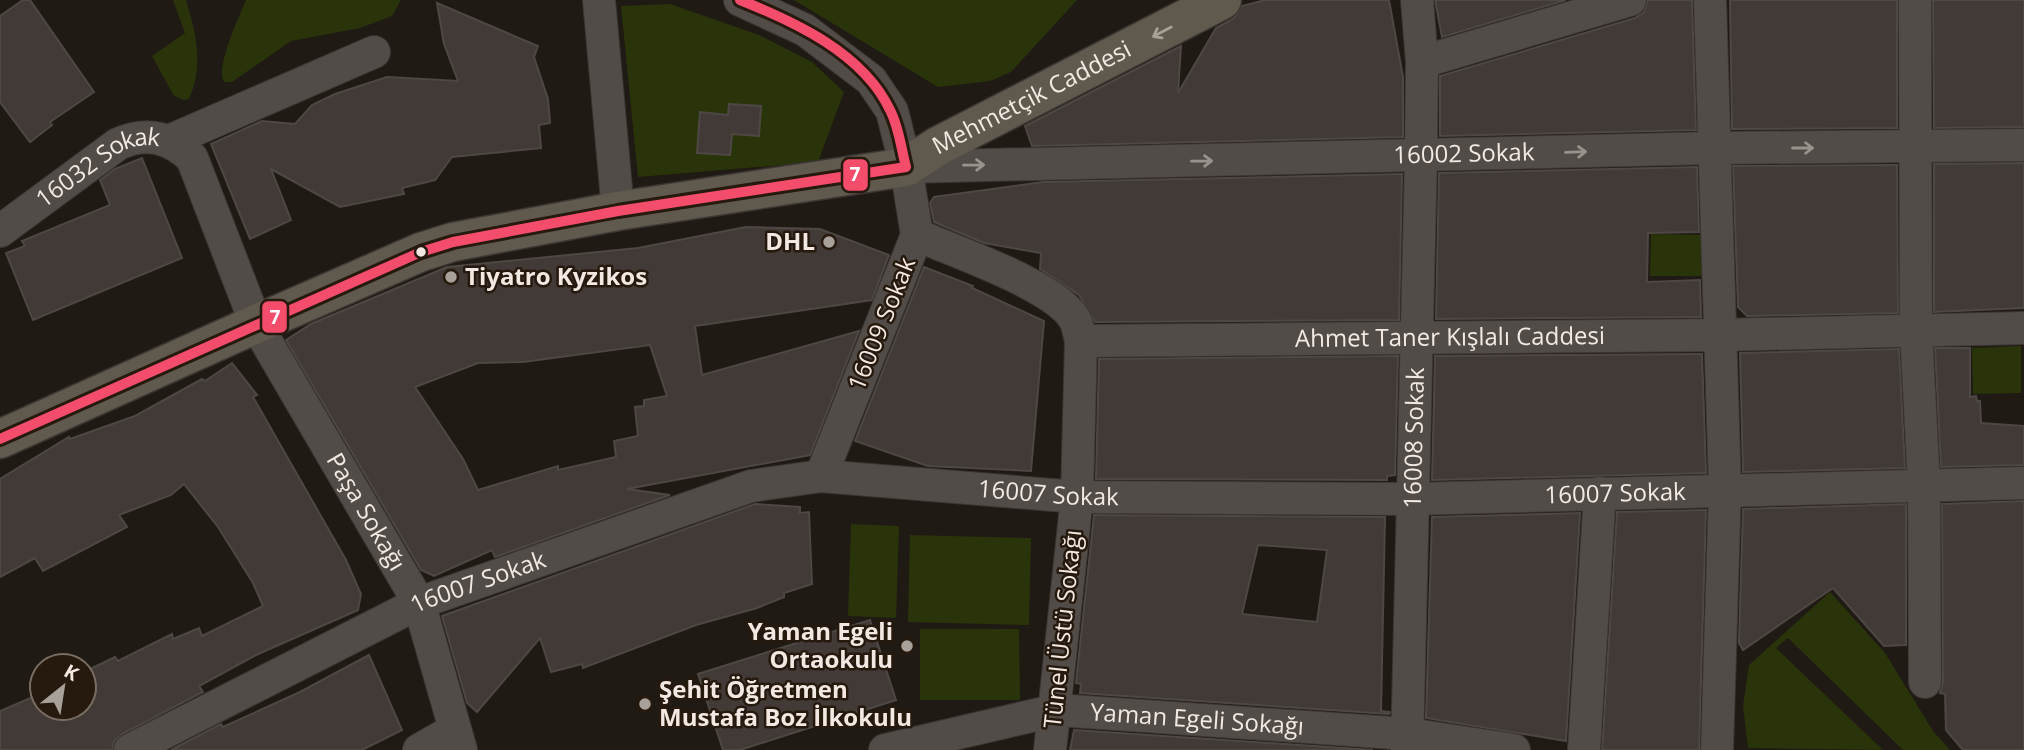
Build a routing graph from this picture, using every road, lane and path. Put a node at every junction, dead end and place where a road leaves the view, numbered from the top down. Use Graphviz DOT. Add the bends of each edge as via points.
graph roads {
  1 [pos="599,0"];
  2 [pos="740,0"];
  3 [pos="1222,0"];
  4 [pos="1417,0"];
  5 [pos="1630,0"];
  6 [pos="1710,0"];
  7 [pos="1915,0"];
  8 [pos="374,52"];
  9 [pos="1422,62"];
  10 [pos="169,141"];
  11 [pos="2024,145"];
  12 [pos="1715,148"];
  13 [pos="1916,149"];
  14 [pos="1421,156"];
  15 [pos="906,167"];
  16 [pos="618,211"];
  17 [pos="0,231"];
  18 [pos="917,235"];
  19 [pos="256,324"];
  20 [pos="2024,328"];
  21 [pos="1916,331"];
  22 [pos="1720,335"];
  23 [pos="1415,339"];
  24 [pos="1081,341"];
  25 [pos="4,429"];
  26 [pos="821,477"];
  27 [pos="2024,483"];
  28 [pos="1924,485"];
  29 [pos="1725,489"];
  30 [pos="1600,493"];
  31 [pos="1077,497"];
  32 [pos="1412,499"];
  33 [pos="419,603"];
  34 [pos="1925,682"];
  35 [pos="1056,710"];
  36 [pos="457,740"];
  37 [pos="1407,742"];
  38 [pos="130,750"];
  39 [pos="419,750"];
  40 [pos="885,750"];
  41 [pos="1051,750"];
  42 [pos="1514,750"];
  43 [pos="1584,750"];
  44 [pos="1717,750"];
  1 -- 16 [label="street"];
  2 -- 15 [label="street, 16009 Sokak" via="805,30 871,80 892,111"];
  3 -- 15 [label="main road, Mehmetçik Caddesi, one-way" via="938,146"];
  4 -- 9 [label="street, 16008 Sokak"];
  5 -- 9 [label="street"];
  6 -- 12 [label="street"];
  7 -- 13 [label="street"];
  8 -- 10 [label="street"];
  9 -- 14 [label="street, 16008 Sokak"];
  10 -- 17 [label="street, 16032 Sokak" via="143,136 118,144"];
  10 -- 19 [label="street, 16032 Sokak" via="192,158 199,170"];
  11 -- 13 [label="street, 16002 Sokak"];
  12 -- 13 [label="street, 16002 Sokak, one-way"];
  14 -- 12 [label="street, 16002 Sokak, one-way"];
  12 -- 22 [label="street"];
  13 -- 21 [label="street"];
  15 -- 14 [label="street, 16002 Sokak, one-way"];
  14 -- 23 [label="street, 16008 Sokak"];
  15 -- 16 [label="main road, Mehmetçik Caddesi"];
  15 -- 18 [label="street, 16009 Sokak"];
  16 -- 19 [label="main road, Mehmetçik Caddesi" via="453,242"];
  18 -- 24 [label="street" via="1043,293 1074,319"];
  18 -- 26 [label="street, 16009 Sokak"];
  19 -- 25 [label="main road, Mehmetçik Caddesi"];
  19 -- 33 [label="street, Paşa Sokağı"];
  20 -- 21 [label="street, Ahmet Taner Kışlalı Caddesi"];
  21 -- 22 [label="street, Ahmet Taner Kışlalı Caddesi"];
  21 -- 28 [label="street"];
  22 -- 23 [label="street, Ahmet Taner Kışlalı Caddesi"];
  22 -- 29 [label="street"];
  23 -- 24 [label="street, Ahmet Taner Kışlalı Caddesi"];
  23 -- 32 [label="street, 16008 Sokak"];
  24 -- 31 [label="street, Tünel Üstü Sokağı"];
  26 -- 31 [label="street, 16007 Sokak"];
  26 -- 33 [label="street, 16007 Sokak" via="751,486"];
  27 -- 28 [label="street, 16007 Sokak"];
  28 -- 29 [label="street, 16007 Sokak"];
  28 -- 34 [label="street"];
  29 -- 30 [label="street, 16007 Sokak"];
  29 -- 44 [label="street"];
  30 -- 32 [label="street, 16007 Sokak"];
  30 -- 43 [label="street"];
  31 -- 32 [label="street, 16007 Sokak"];
  31 -- 35 [label="street, Tünel Üstü Sokağı"];
  32 -- 37 [label="street, 16008 Sokak"];
  33 -- 36 [label="street, Paşa Sokağı"];
  33 -- 38 [label="street, 16007 Sokak"];
  35 -- 37 [label="street, Yaman Egeli Sokağı"];
  35 -- 40 [label="street, Yaman Egeli Sokağı"];
  35 -- 41 [label="street, Tünel Üstü Sokağı"];
  36 -- 39 [label="street"];
  37 -- 42 [label="street, Yaman Egeli Sokağı"];
}
